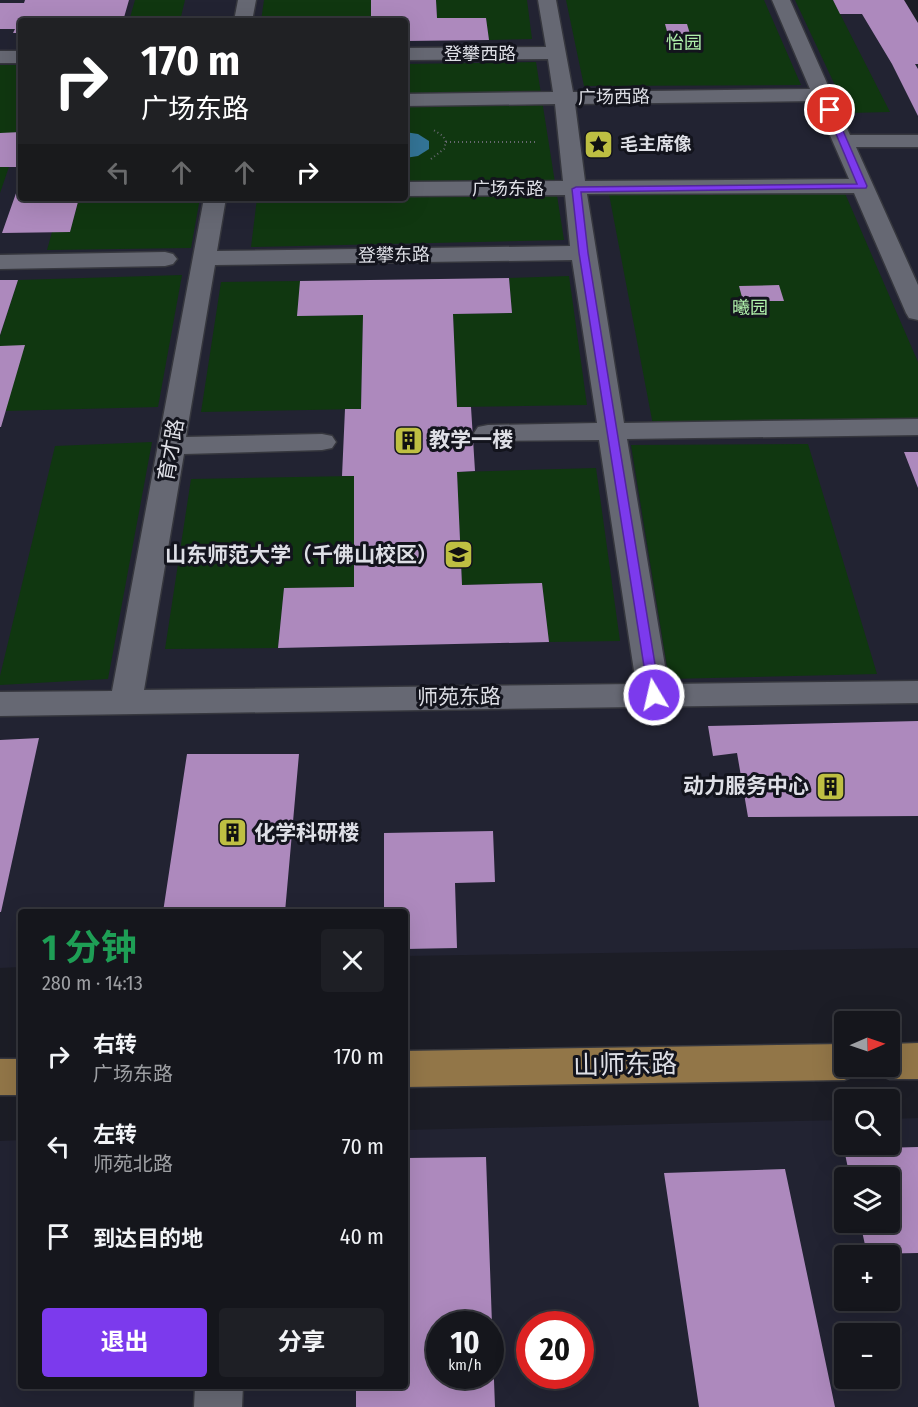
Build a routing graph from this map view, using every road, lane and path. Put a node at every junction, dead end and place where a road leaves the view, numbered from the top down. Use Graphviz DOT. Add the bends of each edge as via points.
graph roads {
  1 [pos="247,0"];
  2 [pos="547,0"];
  3 [pos="781,0"];
  4 [pos="244,18"];
  5 [pos="555,53"];
  6 [pos="408,54"];
  7 [pos="0,57"];
  8 [pos="18,57"];
  9 [pos="823,95"];
  10 [pos="564,97"];
  11 [pos="408,100"];
  12 [pos="425,127"];
  13 [pos="845,141"];
  14 [pos="918,141"];
  15 [pos="446,142"];
  16 [pos="569,142"];
  17 [pos="426,161"];
  18 [pos="862,186"];
  19 [pos="408,189"];
  20 [pos="576,189"];
  21 [pos="214,201"];
  22 [pos="584,253"];
  23 [pos="205,258"];
  24 [pos="165,259"];
  25 [pos="0,262"];
  26 [pos="918,313"];
  27 [pos="918,427"];
  28 [pos="612,431"];
  29 [pos="488,433"];
  30 [pos="322,442"];
  31 [pos="171,446"];
  32 [pos="918,692"];
  33 [pos="654,695"];
  34 [pos="126,702"];
  35 [pos="0,704"];
  36 [pos="918,1060"];
  37 [pos="900,1061"];
  38 [pos="834,1062"];
  39 [pos="408,1069"];
  40 [pos="0,1077"];
  41 [pos="18,1077"];
  42 [pos="219,1389"];
  43 [pos="218,1407"];
  1 -- 4 [label="lane"];
  2 -- 5 [label="lane"];
  3 -- 9 [label="lane"];
  5 -- 6 [label="lane, 登攀西路"];
  5 -- 10 [label="lane"];
  7 -- 8 [label="lane"];
  9 -- 10 [label="lane, 广场西路"];
  9 -- 13 [label="lane"];
  10 -- 11 [label="lane, 广场西路"];
  10 -- 16 [label="lane"];
  12 -- 15 [label="path" via="443,136"];
  13 -- 14 [label="lane"];
  13 -- 18 [label="lane"];
  15 -- 16 [label="path"];
  15 -- 17 [label="path" via="438,156"];
  16 -- 20 [label="lane"];
  18 -- 20 [label="lane, 广场东路"];
  18 -- 26 [label="lane"];
  19 -- 20 [label="lane, 广场东路"];
  20 -- 22 [label="lane"];
  21 -- 23 [label="lane, 育才路"];
  22 -- 23 [label="lane, 登攀东路"];
  22 -- 28 [label="lane"];
  23 -- 31 [label="lane, 育才路"];
  24 -- 25 [label="lane"];
  27 -- 28 [label="lane"];
  28 -- 29 [label="lane"];
  28 -- 33 [label="lane"];
  30 -- 31 [label="lane"];
  31 -- 34 [label="lane, 育才路"];
  32 -- 33 [label="lane, 师苑东路"];
  33 -- 34 [label="lane, 师苑东路"];
  34 -- 35 [label="lane, 师苑东路"];
  36 -- 37 [label="main road"];
  38 -- 39 [label="main road, 山师东路"];
  40 -- 41 [label="main road"];
  42 -- 43 [label="lane"];
}
